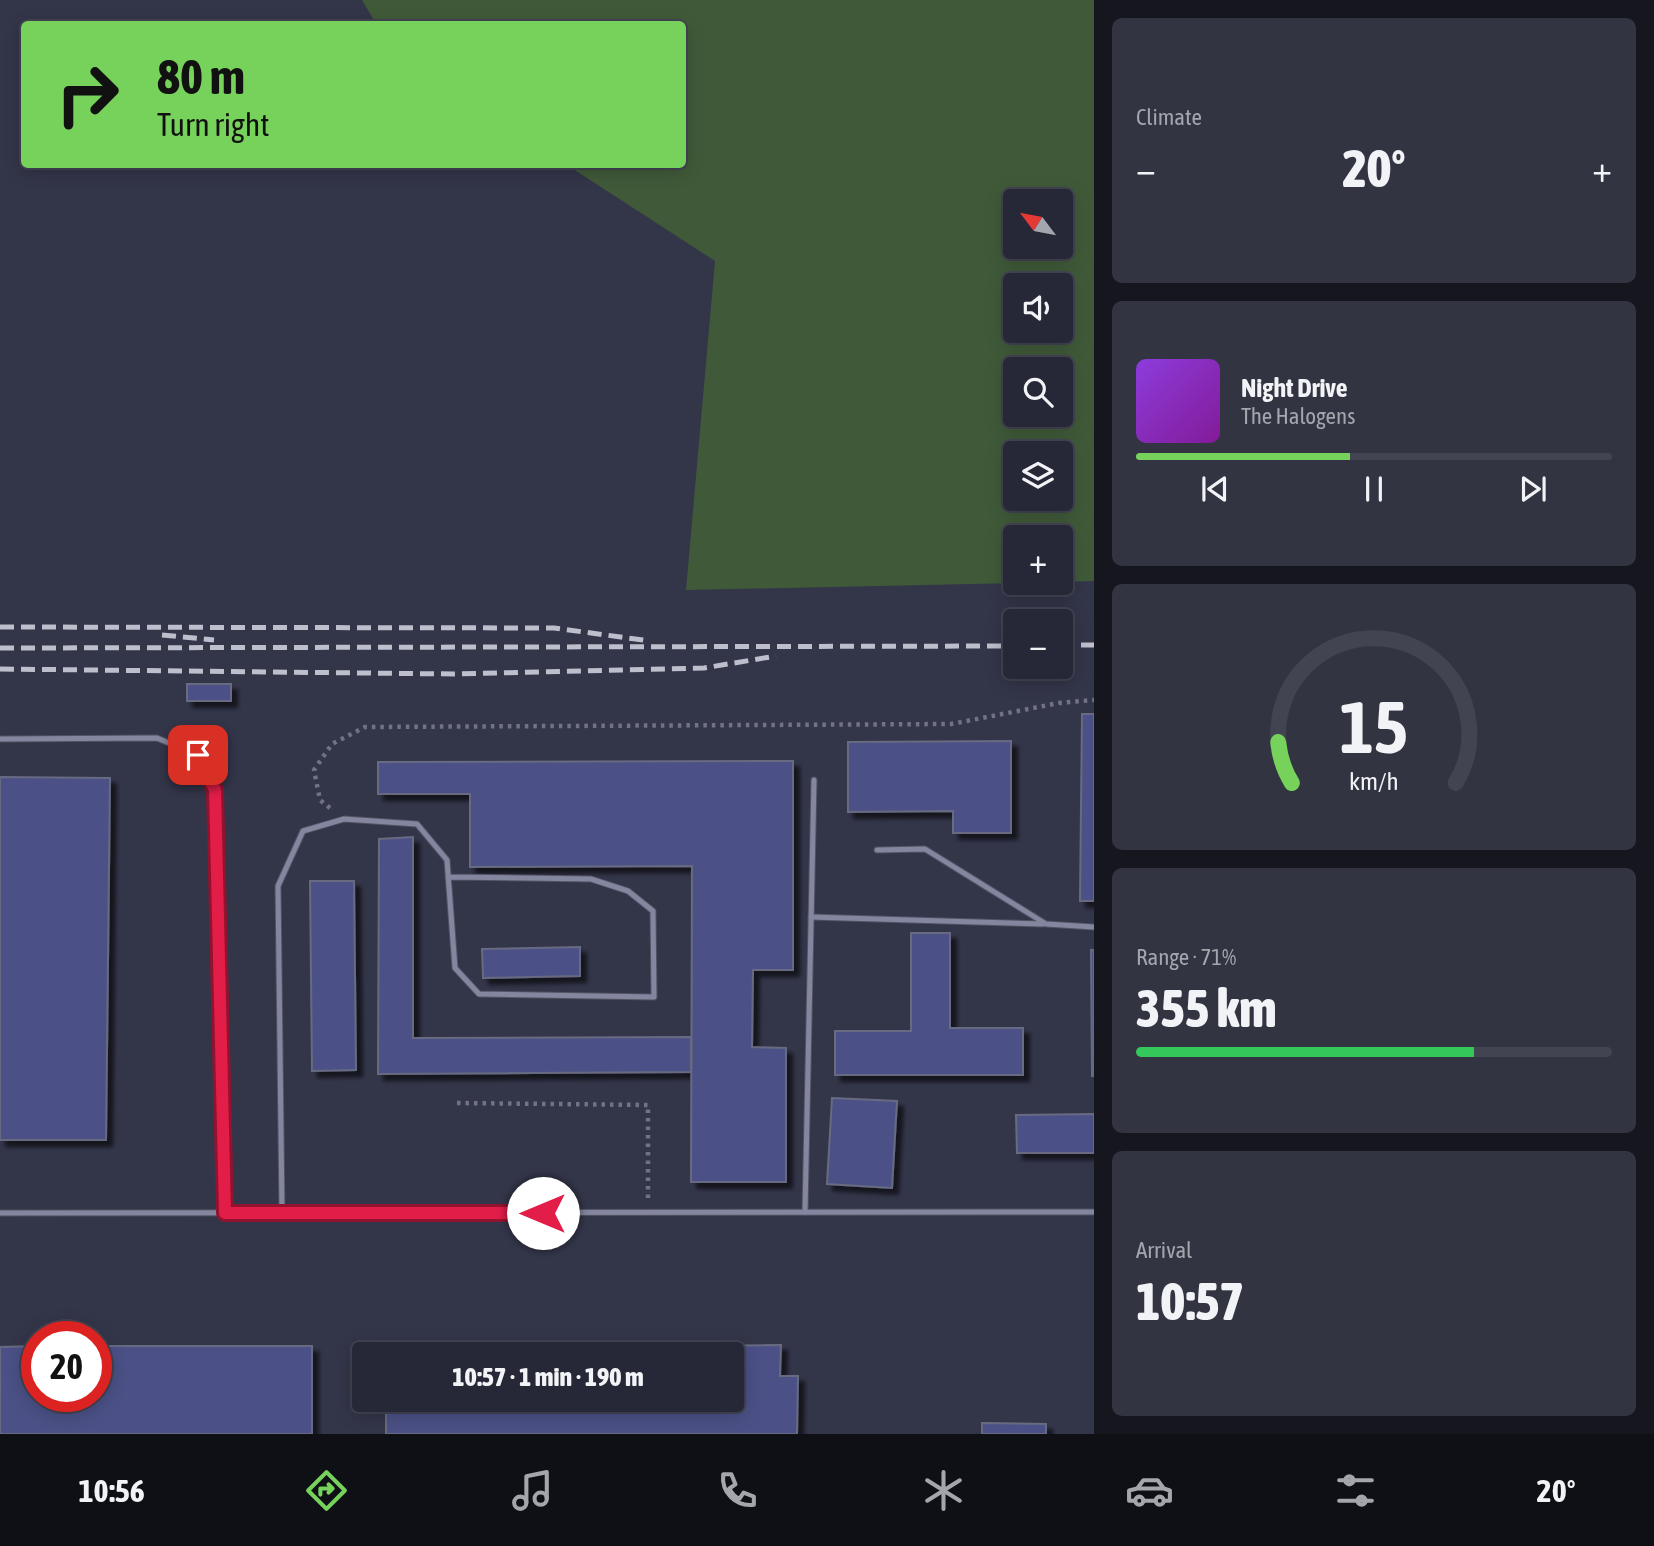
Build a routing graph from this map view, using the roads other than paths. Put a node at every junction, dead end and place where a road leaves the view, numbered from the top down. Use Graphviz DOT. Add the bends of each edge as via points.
graph roads {
  1 [pos="0,739"];
  2 [pos="814,779"];
  3 [pos="877,850"];
  4 [pos="448,877"];
  5 [pos="811,917"];
  6 [pos="1046,924"];
  7 [pos="1094,927"];
  8 [pos="805,1212"];
  9 [pos="1094,1212"];
  10 [pos="0,1213"];
  11 [pos="225,1213"];
  12 [pos="282,1213"];
  1 -- 11 [label="lane" via="157,738 198,755 215,790"];
  2 -- 5 [label="lane"];
  3 -- 6 [label="lane" via="925,849"];
  4 -- 4 [label="lane" via="455,968 479,994 654,997 653,911 628,891 590,879"];
  4 -- 12 [label="lane" via="447,860 417,824 344,820 303,831 278,886"];
  5 -- 6 [label="lane"];
  5 -- 8 [label="lane"];
  6 -- 7 [label="lane"];
  8 -- 9 [label="lane"];
  8 -- 12 [label="lane"];
  10 -- 11 [label="lane"];
  11 -- 12 [label="lane"];
}
